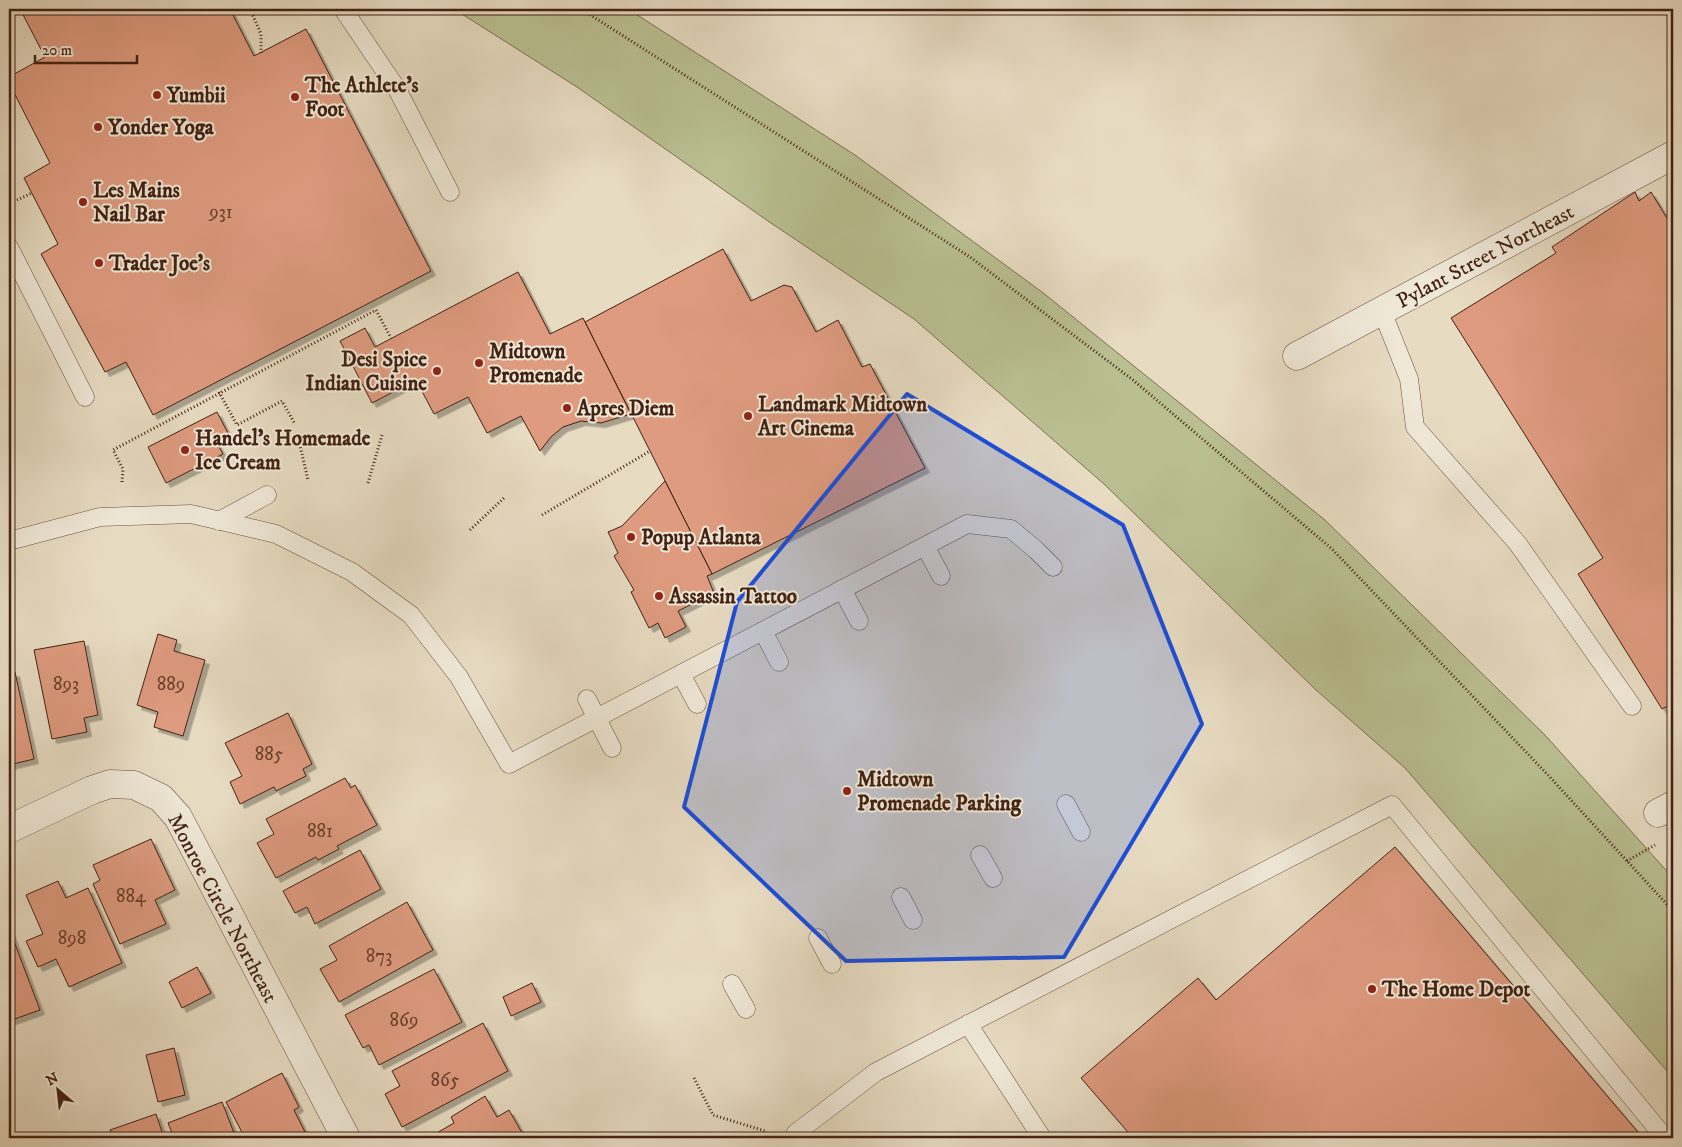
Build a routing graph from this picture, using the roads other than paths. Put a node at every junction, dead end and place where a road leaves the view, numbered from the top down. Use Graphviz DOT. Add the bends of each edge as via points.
graph roads {
  1 [pos="343,9"];
  2 [pos="1673,155"];
  3 [pos="450,192"];
  4 [pos="9,247"];
  5 [pos="1382,311"];
  6 [pos="1298,356"];
  7 [pos="85,397"];
  8 [pos="267,495"];
  9 [pos="218,521"];
  10 [pos="9,541"];
  11 [pos="925,546"];
  12 [pos="1053,567"];
  13 [pos="941,576"];
  14 [pos="842,589"];
  15 [pos="859,621"];
  16 [pos="763,631"];
  17 [pos="780,662"];
  18 [pos="681,674"];
  19 [pos="587,699"];
  20 [pos="697,704"];
  21 [pos="1632,706"];
  22 [pos="597,718"];
  23 [pos="612,748"];
  24 [pos="1066,804"];
  25 [pos="9,829"];
  26 [pos="1082,832"];
  27 [pos="980,855"];
  28 [pos="993,878"];
  29 [pos="901,897"];
  30 [pos="914,920"];
  31 [pos="818,938"];
  32 [pos="832,964"];
  33 [pos="732,984"];
  34 [pos="746,1009"];
  35 [pos="968,1024"];
  36 [pos="346,1138"];
  37 [pos="798,1138"];
  38 [pos="1042,1138"];
  39 [pos="1665,1138"];
  1 -- 3 [label="lane" via="397,89"];
  2 -- 5 [label="street, Pylant Street Northeast"];
  4 -- 7 [label="lane"];
  5 -- 6 [label="street, Pylant Street Northeast"];
  5 -- 21 [label="lane" via="1409,379 1415,426 1518,544"];
  8 -- 9 [label="lane"];
  9 -- 10 [label="lane" via="191,514 100,517"];
  9 -- 22 [label="lane" via="276,534 352,572 411,615 459,677 509,764"];
  11 -- 12 [label="lane" via="967,524 1011,529"];
  11 -- 13 [label="lane"];
  11 -- 14 [label="lane"];
  14 -- 15 [label="lane"];
  14 -- 16 [label="lane"];
  16 -- 17 [label="lane"];
  16 -- 18 [label="lane"];
  18 -- 20 [label="lane"];
  18 -- 22 [label="lane"];
  19 -- 22 [label="lane"];
  22 -- 23 [label="lane"];
  24 -- 26 [label="lane"];
  25 -- 36 [label="street, Monroe Circle Northeast" via="110,784 134,785 162,798 178,817"];
  27 -- 28 [label="lane"];
  29 -- 30 [label="lane"];
  31 -- 32 [label="lane"];
  33 -- 34 [label="lane"];
  35 -- 37 [label="lane" via="876,1072 796,1133"];
  35 -- 38 [label="lane"];
  35 -- 39 [label="lane" via="1392,805"];
}
